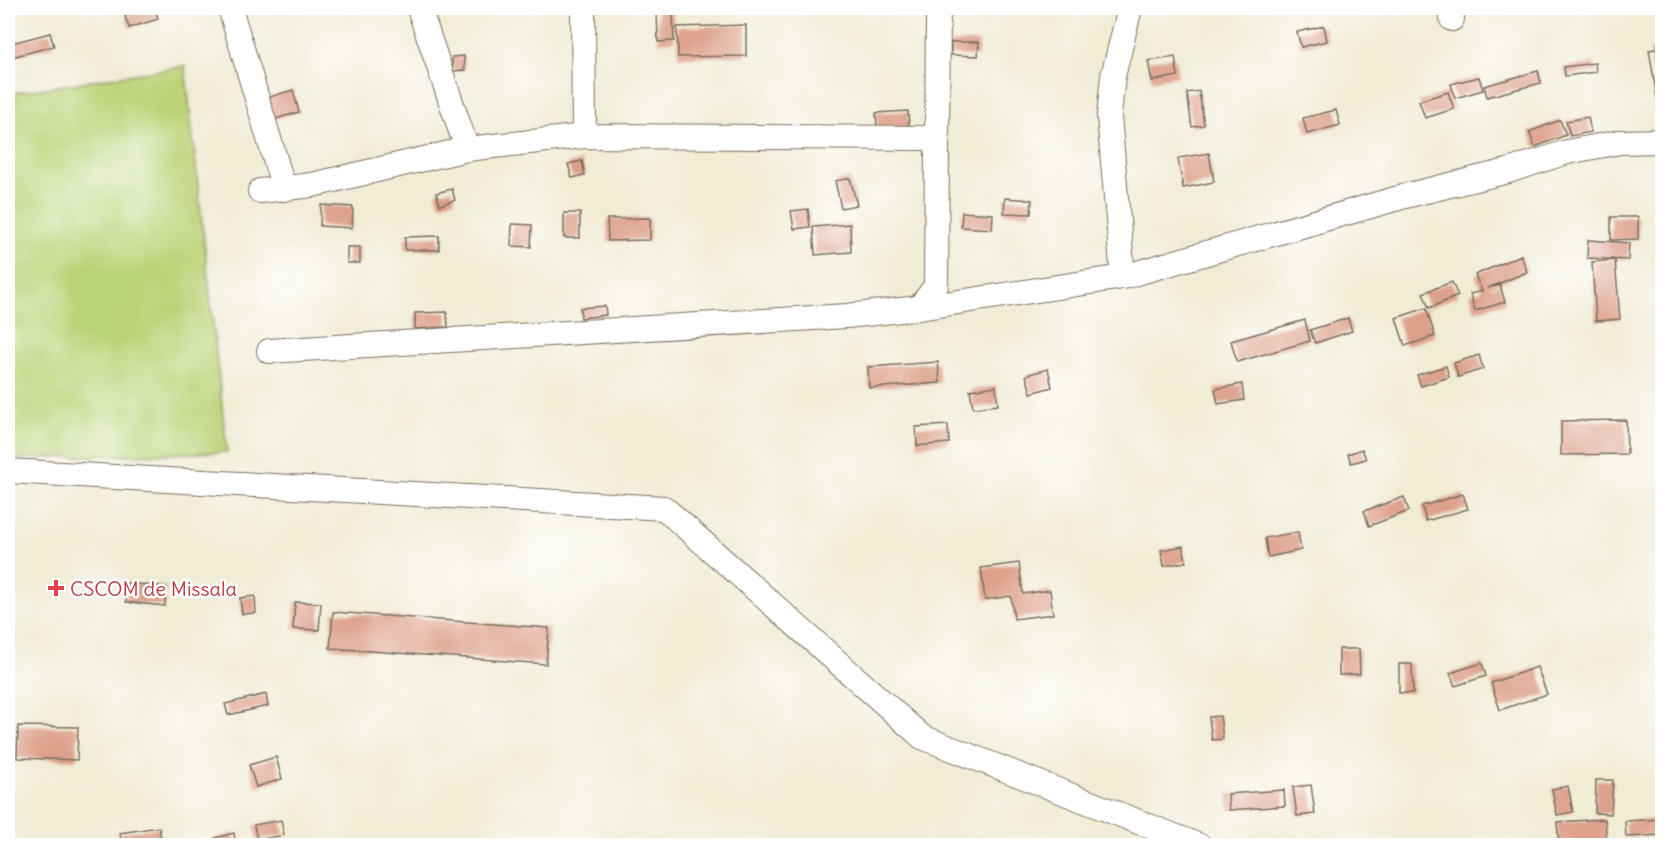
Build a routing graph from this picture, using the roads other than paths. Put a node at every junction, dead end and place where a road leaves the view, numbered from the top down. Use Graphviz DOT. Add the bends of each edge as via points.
graph roads {
  1 [pos="230,8"];
  2 [pos="419,8"];
  3 [pos="583,8"];
  4 [pos="938,8"];
  5 [pos="1130,8"];
  6 [pos="584,136"];
  7 [pos="935,138"];
  8 [pos="1662,141"];
  9 [pos="467,150"];
  10 [pos="1123,277"];
  11 [pos="919,308"];
  12 [pos="269,351"];
  13 [pos="8,471"];
  14 [pos="1200,846"];
  1 -- 9 [label="street" via="272,190 312,185"];
  2 -- 9 [label="street"];
  3 -- 6 [label="street"];
  4 -- 7 [label="street"];
  5 -- 10 [label="street" via="1113,75 1108,116"];
  6 -- 7 [label="street"];
  6 -- 9 [label="street"];
  7 -- 11 [label="street" via="936,286"];
  8 -- 10 [label="street" via="1620,142 1567,152"];
  10 -- 11 [label="street"];
  11 -- 12 [label="street" via="847,316"];
  13 -- 14 [label="street" via="664,508 922,737"];
}
